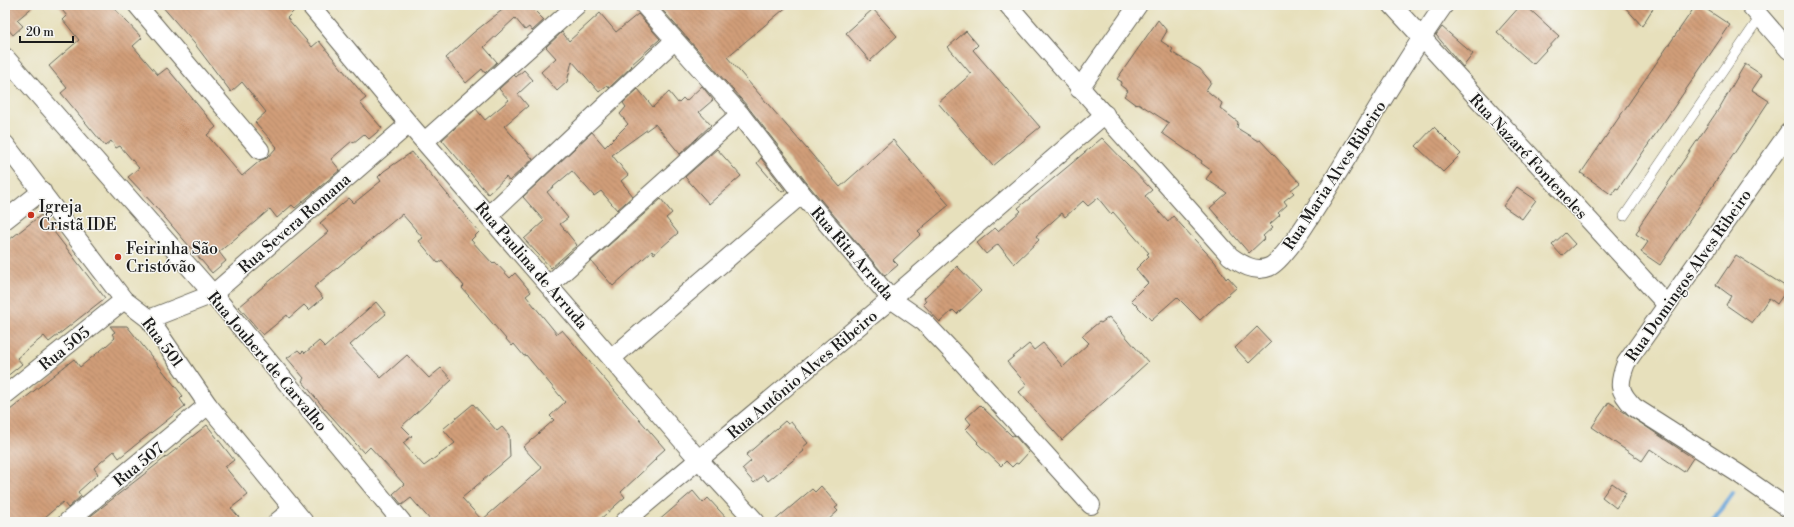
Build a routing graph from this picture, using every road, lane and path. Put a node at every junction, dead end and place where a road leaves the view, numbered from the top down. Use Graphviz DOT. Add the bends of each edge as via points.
graph roads {
  1 [pos="137,5"];
  2 [pos="310,5"];
  3 [pos="577,5"];
  4 [pos="644,5"];
  5 [pos="1008,5"];
  6 [pos="1138,5"];
  7 [pos="1392,5"];
  8 [pos="1444,5"];
  9 [pos="1755,11"];
  10 [pos="1421,38"];
  11 [pos="674,41"];
  12 [pos="1789,50"];
  13 [pos="5,57"];
  14 [pos="1080,89"];
  15 [pos="740,114"];
  16 [pos="1105,114"];
  17 [pos="409,124"];
  18 [pos="1789,132"];
  19 [pos="425,141"];
  20 [pos="5,144"];
  21 [pos="260,150"];
  22 [pos="42,191"];
  23 [pos="802,194"];
  24 [pos="489,215"];
  25 [pos="1624,216"];
  26 [pos="5,220"];
  27 [pos="549,285"];
  28 [pos="213,294"];
  29 [pos="891,299"];
  30 [pos="124,300"];
  31 [pos="1667,305"];
  32 [pos="149,319"];
  33 [pos="612,358"];
  34 [pos="5,395"];
  35 [pos="208,405"];
  36 [pos="699,460"];
  37 [pos="1091,505"];
  38 [pos="1789,509"];
  39 [pos="299,516"];
  40 [pos="67,522"];
  41 [pos="277,522"];
  42 [pos="402,522"];
  43 [pos="624,522"];
  44 [pos="756,522"];
  1 -- 21 [label="street"];
  2 -- 17 [label="street, Rua Paulina de Arruda"];
  3 -- 19 [label="street"];
  4 -- 11 [label="street, Rua Rita Arruda"];
  5 -- 14 [label="street"];
  6 -- 14 [label="street"];
  7 -- 10 [label="street, Rua Nazaré Fonteneles"];
  8 -- 10 [label="street, Rua Maria Alves Ribeiro"];
  9 -- 12 [label="street"];
  9 -- 25 [label="lane"];
  10 -- 16 [label="street, Rua Maria Alves Ribeiro" via="1303,228 1278,261 1260,270 1241,264 1230,256"];
  10 -- 31 [label="street, Rua Nazaré Fonteneles"];
  11 -- 15 [label="street, Rua Rita Arruda"];
  11 -- 24 [label="street"];
  13 -- 28 [label="street, Rua Joubert de Carvalho"];
  14 -- 16 [label="street"];
  15 -- 23 [label="street, Rua Rita Arruda"];
  15 -- 27 [label="street"];
  16 -- 29 [label="street, Rua Antônio Alves Ribeiro"];
  17 -- 19 [label="street, Rua Paulina de Arruda"];
  17 -- 28 [label="street, Rua Severa Romana"];
  18 -- 31 [label="street, Rua Domingos Alves Ribeiro"];
  19 -- 24 [label="street, Rua Paulina de Arruda"];
  20 -- 22 [label="street, Rua 501"];
  22 -- 26 [label="street"];
  22 -- 30 [label="street, Rua 501"];
  23 -- 29 [label="street, Rua Rita Arruda"];
  23 -- 33 [label="street"];
  24 -- 27 [label="street, Rua Paulina de Arruda"];
  27 -- 33 [label="street, Rua Paulina de Arruda"];
  28 -- 32 [label="street, Rua Severa Romana"];
  28 -- 42 [label="street, Rua Joubert de Carvalho"];
  29 -- 36 [label="street, Rua Antônio Alves Ribeiro"];
  29 -- 37 [label="street, Rua Rita Arruda" via="924,322"];
  30 -- 32 [label="street, Rua 501"];
  30 -- 34 [label="street, Rua 505"];
  31 -- 38 [label="street, Rua Domingos Alves Ribeiro" via="1626,364 1620,387 1623,396 1634,407"];
  32 -- 35 [label="street, Rua 501"];
  33 -- 36 [label="street, Rua Paulina de Arruda"];
  35 -- 39 [label="street, Rua 501"];
  35 -- 40 [label="street, Rua 507"];
  36 -- 43 [label="street, Rua Antônio Alves Ribeiro"];
  36 -- 44 [label="street, Rua Paulina de Arruda"];
  39 -- 41 [label="street"];
}
